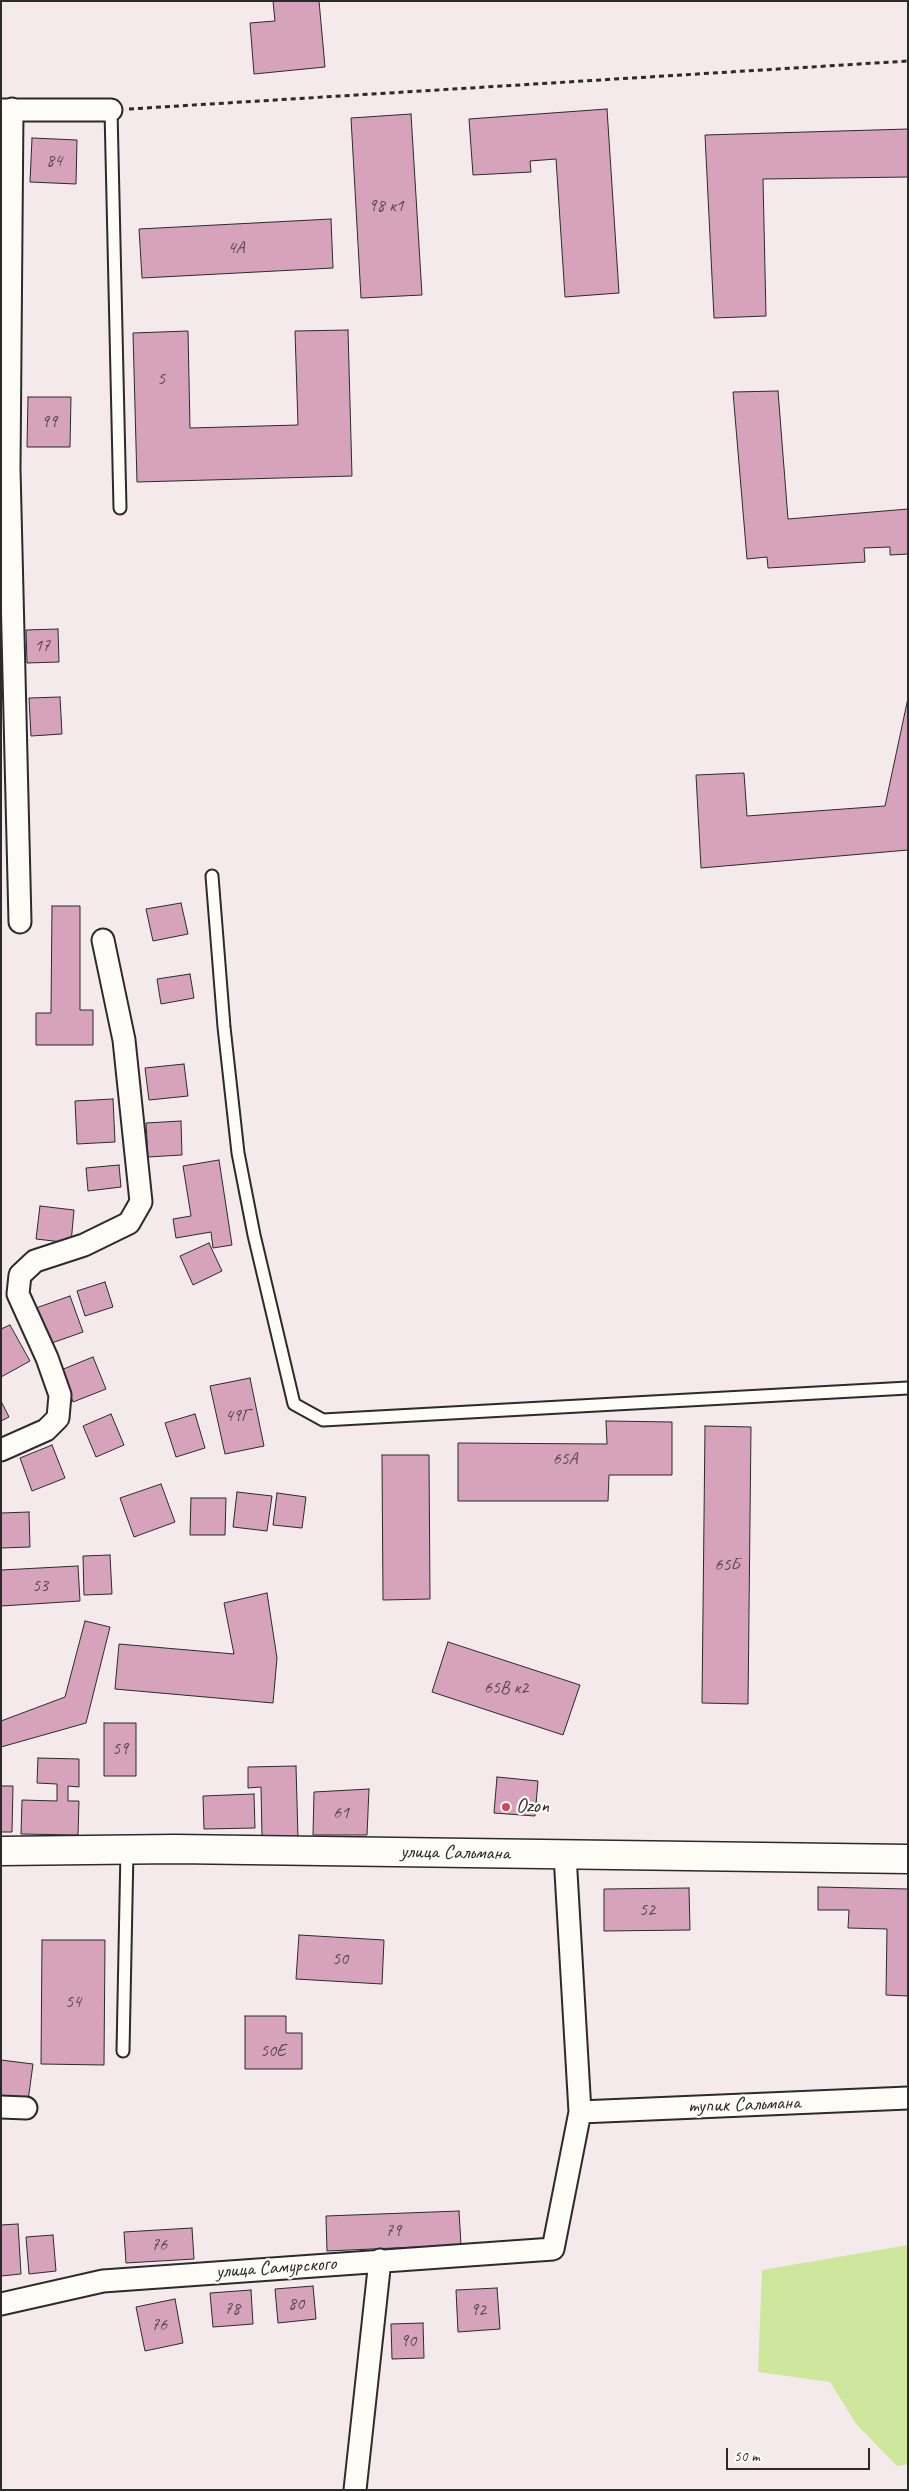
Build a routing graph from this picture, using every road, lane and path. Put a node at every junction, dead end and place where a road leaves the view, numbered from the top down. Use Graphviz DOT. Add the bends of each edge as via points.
graph roads {
  1 [pos="908,61"];
  2 [pos="6,110"];
  3 [pos="111,110"];
  4 [pos="5,469"];
  5 [pos="120,508"];
  6 [pos="212,876"];
  7 [pos="20,922"];
  8 [pos="104,940"];
  9 [pos="908,1388"];
  10 [pos="1,1450"];
  11 [pos="127,1850"];
  12 [pos="1,1851"];
  13 [pos="565,1855"];
  14 [pos="908,1859"];
  15 [pos="123,2051"];
  16 [pos="908,2098"];
  17 [pos="1,2107"];
  18 [pos="26,2108"];
  19 [pos="580,2112"];
  20 [pos="380,2260"];
  21 [pos="1,2304"];
  22 [pos="354,2490"];
  1 -- 3 [label="path"];
  2 -- 3 [label="street"];
  2 -- 4 [label="street"];
  3 -- 5 [label="lane"];
  4 -- 7 [label="street"];
  6 -- 9 [label="lane" via="238,1153 294,1404 324,1420"];
  8 -- 10 [label="street" via="124,1040 141,1202 129,1223 84,1245 35,1261 20,1275 18,1294 60,1395 58,1418 46,1430"];
  11 -- 12 [label="main road, улица Сальмана"];
  11 -- 13 [label="main road, улица Сальмана"];
  11 -- 15 [label="lane"];
  13 -- 14 [label="main road, улица Сальмана"];
  13 -- 19 [label="street"];
  16 -- 19 [label="street, тупик Сальмана"];
  17 -- 18 [label="street"];
  19 -- 20 [label="street, улица Самурского" via="553,2249"];
  20 -- 21 [label="street, улица Самурского" via="103,2281"];
  20 -- 22 [label="street"];
}
